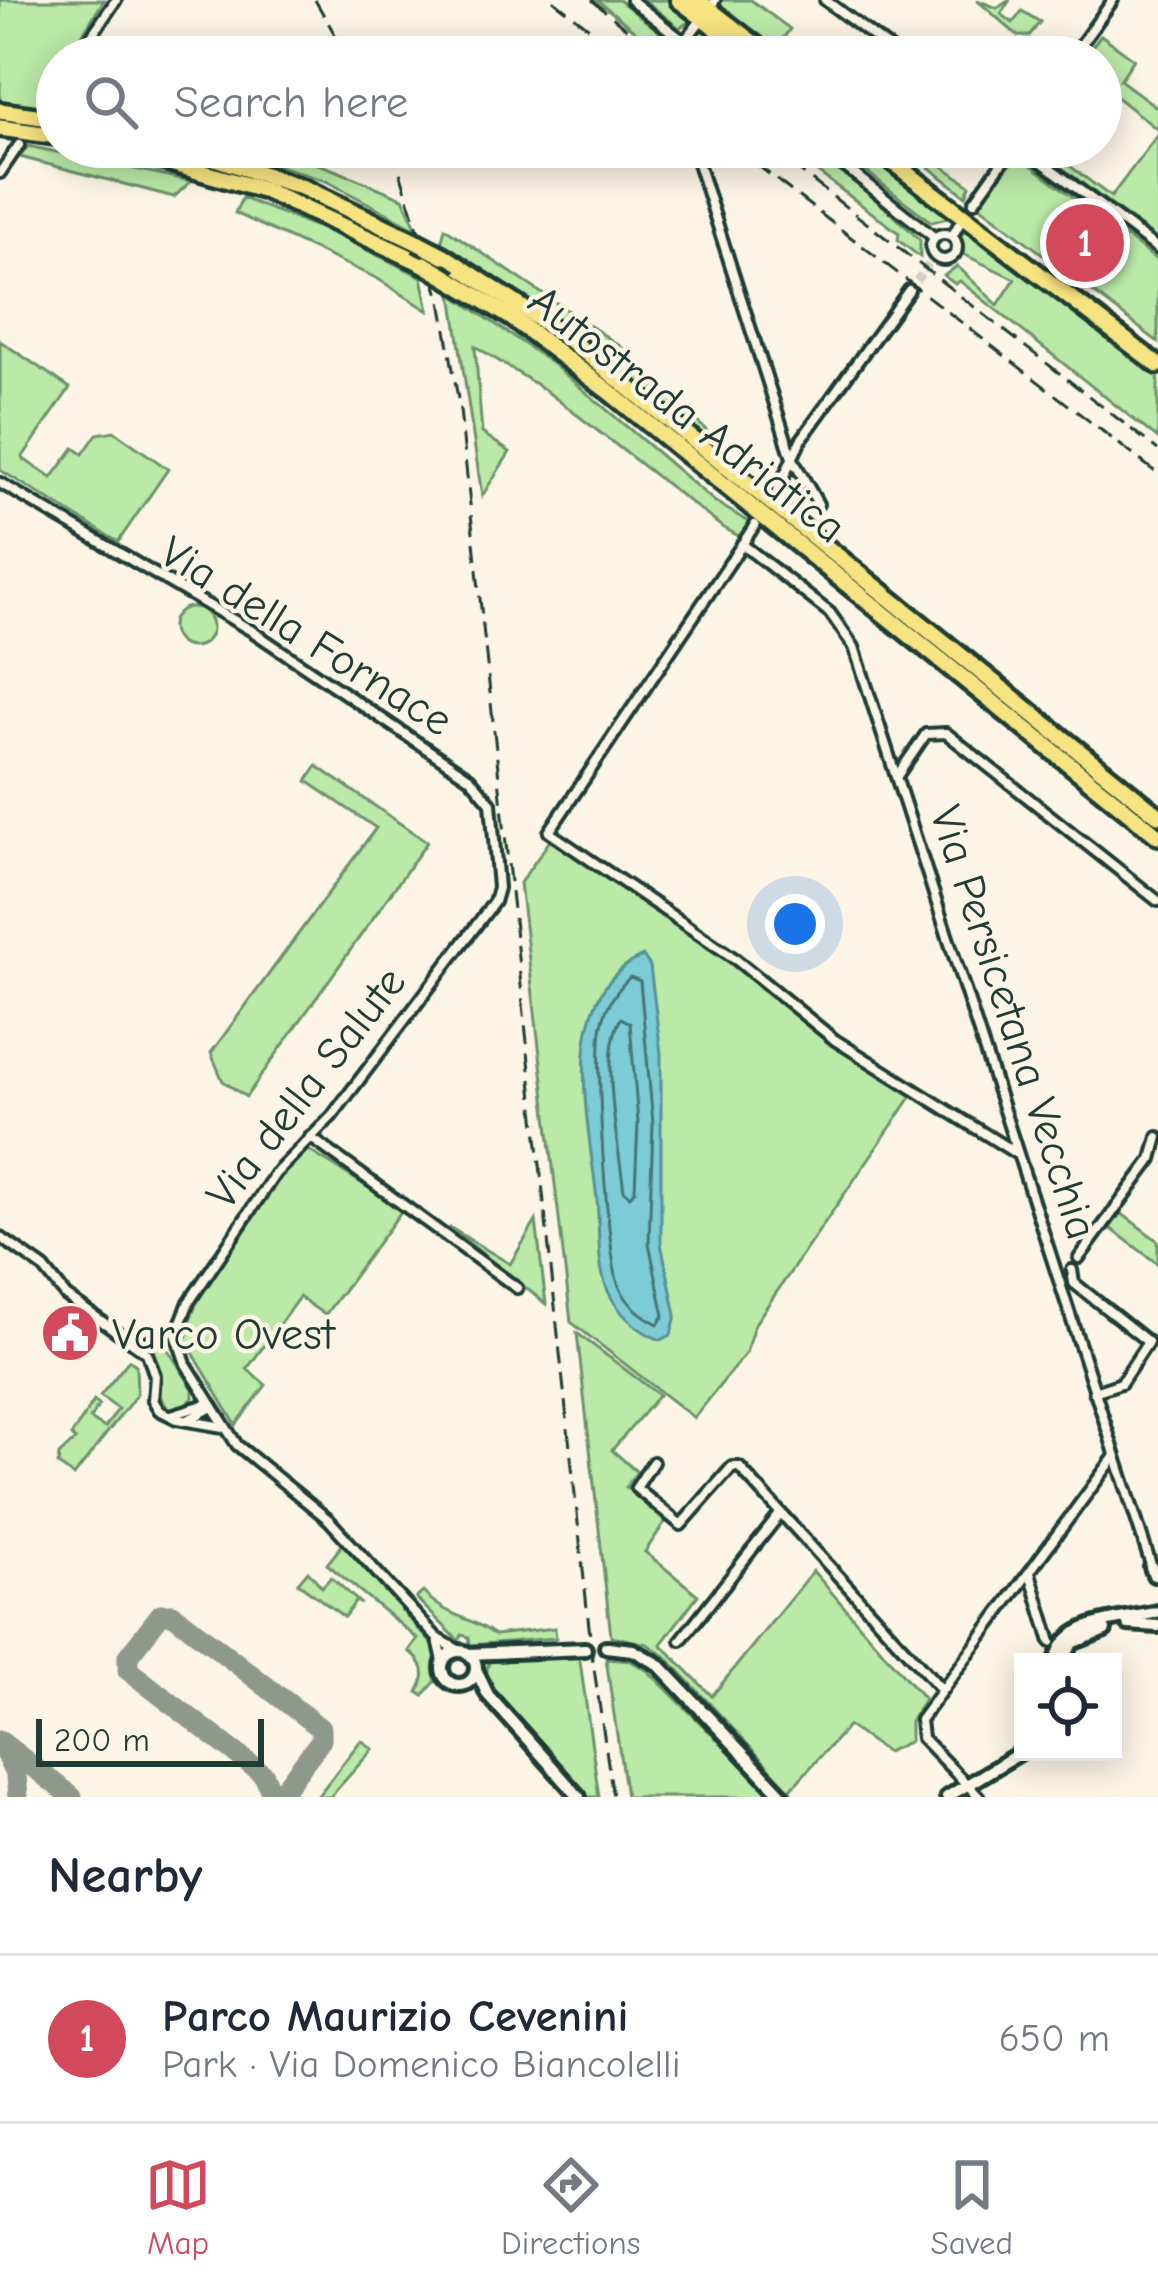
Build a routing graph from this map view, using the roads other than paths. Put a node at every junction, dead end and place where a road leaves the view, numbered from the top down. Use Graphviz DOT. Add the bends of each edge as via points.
graph roads {
  1 [pos="116,0"];
  2 [pos="631,0"];
  3 [pos="679,0"];
  4 [pos="825,0"];
  5 [pos="1113,0"];
  6 [pos="709,1"];
  7 [pos="698,24"];
  8 [pos="91,36"];
  9 [pos="676,36"];
  10 [pos="689,36"];
  11 [pos="726,36"];
  12 [pos="748,36"];
  13 [pos="873,36"];
  14 [pos="1087,36"];
  15 [pos="0,111"];
  16 [pos="36,116"];
  17 [pos="0,128"];
  18 [pos="36,133"];
  19 [pos="19,145"];
  20 [pos="188,168"];
  21 [pos="244,168"];
  22 [pos="700,168"];
  23 [pos="847,168"];
  24 [pos="900,168"];
  25 [pos="917,168"];
  26 [pos="1001,168"];
  27 [pos="1047,168"];
  28 [pos="0,173"];
  29 [pos="974,202"];
  30 [pos="959,224"];
  31 [pos="952,237"];
  32 [pos="935,238"];
  33 [pos="1158,249"];
  34 [pos="909,290"];
  35 [pos="1158,352"];
  36 [pos="1158,365"];
  37 [pos="792,458"];
  38 [pos="0,483"];
  39 [pos="777,490"];
  40 [pos="818,504"];
  41 [pos="754,525"];
  42 [pos="742,544"];
  43 [pos="905,758"];
  44 [pos="891,760"];
  45 [pos="896,778"];
  46 [pos="1158,815"];
  47 [pos="1158,836"];
  48 [pos="497,896"];
  49 [pos="1158,901"];
  50 [pos="310,1137"];
  51 [pos="1158,1137"];
  52 [pos="1018,1155"];
  53 [pos="1155,1158"];
  54 [pos="0,1237"];
  55 [pos="1079,1258"];
  56 [pos="1055,1261"];
  57 [pos="1072,1270"];
  58 [pos="1062,1279"];
  59 [pos="517,1288"];
  60 [pos="177,1328"];
  61 [pos="140,1345"];
  62 [pos="1094,1392"];
  63 [pos="211,1405"];
  64 [pos="163,1413"];
  65 [pos="186,1420"];
  66 [pos="224,1427"];
  67 [pos="1115,1456"];
  68 [pos="653,1462"];
  69 [pos="780,1514"];
  70 [pos="1030,1571"];
  71 [pos="1155,1574"];
  72 [pos="1158,1612"];
  73 [pos="1158,1626"];
  74 [pos="437,1638"];
  75 [pos="681,1640"];
  76 [pos="1051,1642"];
  77 [pos="606,1646"];
  78 [pos="585,1648"];
  79 [pos="1060,1653"];
  80 [pos="1065,1653"];
  81 [pos="470,1660"];
  82 [pos="442,1661"];
  83 [pos="465,1684"];
  84 [pos="942,1690"];
  85 [pos="488,1695"];
  86 [pos="1014,1754"];
  87 [pos="969,1783"];
  88 [pos="580,1797"];
  89 [pos="784,1797"];
  90 [pos="947,1797"];
  91 [pos="979,1797"];
  1 -- 8 [label="street"];
  2 -- 9 [label="street"];
  3 -- 11 [label="highway"];
  4 -- 13 [label="street"];
  5 -- 14 [label="street"];
  6 -- 12 [label="highway"];
  7 -- 10 [label="street"];
  15 -- 16 [label="highway"];
  17 -- 18 [label="highway"];
  19 -- 28 [label="street"];
  20 -- 47 [label="highway, Autostrada Adriatica, bridge" via="266,191 451,280 608,390"];
  21 -- 46 [label="highway, Autostrada Adriatica, bridge" via="444,256 565,335"];
  22 -- 37 [label="street"];
  23 -- 32 [label="street"];
  24 -- 36 [label="highway"];
  25 -- 35 [label="highway"];
  26 -- 29 [label="street"];
  27 -- 33 [label="street"];
  30 -- 31 [label="street"];
  31 -- 32 [label="street"];
  31 -- 32 [label="street" via="954,255 933,260"];
  34 -- 37 [label="street"];
  37 -- 39 [label="street"];
  37 -- 40 [label="street"];
  38 -- 48 [label="street, Via della Fornace" via="252,631 479,785 491,803"];
  41 -- 42 [label="street"];
  42 -- 44 [label="street, Via Persicetana Vecchia" via="843,628"];
  42 -- 52 [label="street" via="549,832 745,966 850,1051"];
  43 -- 44 [label="street"];
  43 -- 45 [label="street"];
  43 -- 49 [label="street" via="937,732 969,749"];
  44 -- 45 [label="street, Via Persicetana Vecchia"];
  45 -- 52 [label="street, Via Persicetana Vecchia"];
  48 -- 50 [label="street, Via della Salute"];
  50 -- 59 [label="street"];
  50 -- 60 [label="street, Via della Salute" via="275,1174"];
  51 -- 53 [label="street"];
  52 -- 56 [label="street, Via Persicetana Vecchia"];
  53 -- 55 [label="street"];
  54 -- 61 [label="street"];
  55 -- 56 [label="street"];
  55 -- 57 [label="street"];
  56 -- 58 [label="street, Via Persicetana Vecchia"];
  57 -- 58 [label="street"];
  57 -- 62 [label="street" via="1074,1283 1148,1342 1120,1383"];
  58 -- 62 [label="street, Via Persicetana Vecchia"];
  60 -- 61 [label="street"];
  60 -- 63 [label="street" via="178,1347"];
  61 -- 64 [label="street" via="153,1364 153,1400"];
  62 -- 67 [label="street, Via Persicetana Vecchia"];
  63 -- 64 [label="street"];
  63 -- 65 [label="street"];
  63 -- 66 [label="street"];
  64 -- 65 [label="street"];
  65 -- 66 [label="street"];
  66 -- 74 [label="street" via="344,1534"];
  67 -- 70 [label="street"];
  67 -- 71 [label="street, Via Persicetana Vecchia"];
  68 -- 69 [label="street" via="636,1488 677,1524 736,1466"];
  69 -- 75 [label="street"];
  69 -- 84 [label="street"];
  70 -- 76 [label="street"];
  70 -- 84 [label="street"];
  72 -- 79 [label="street" via="1073,1633"];
  73 -- 80 [label="street" via="1128,1624 1081,1638"];
  74 -- 81 [label="street"];
  74 -- 82 [label="street"];
  77 -- 89 [label="street" via="658,1664"];
  78 -- 81 [label="street"];
  81 -- 82 [label="street"];
  81 -- 83 [label="street"];
  81 -- 85 [label="street"];
  82 -- 83 [label="street" via="448,1681"];
  83 -- 85 [label="street"];
  84 -- 87 [label="street" via="919,1733"];
  85 -- 88 [label="street"];
  86 -- 87 [label="street"];
  87 -- 90 [label="street"];
  87 -- 91 [label="street"];
}
